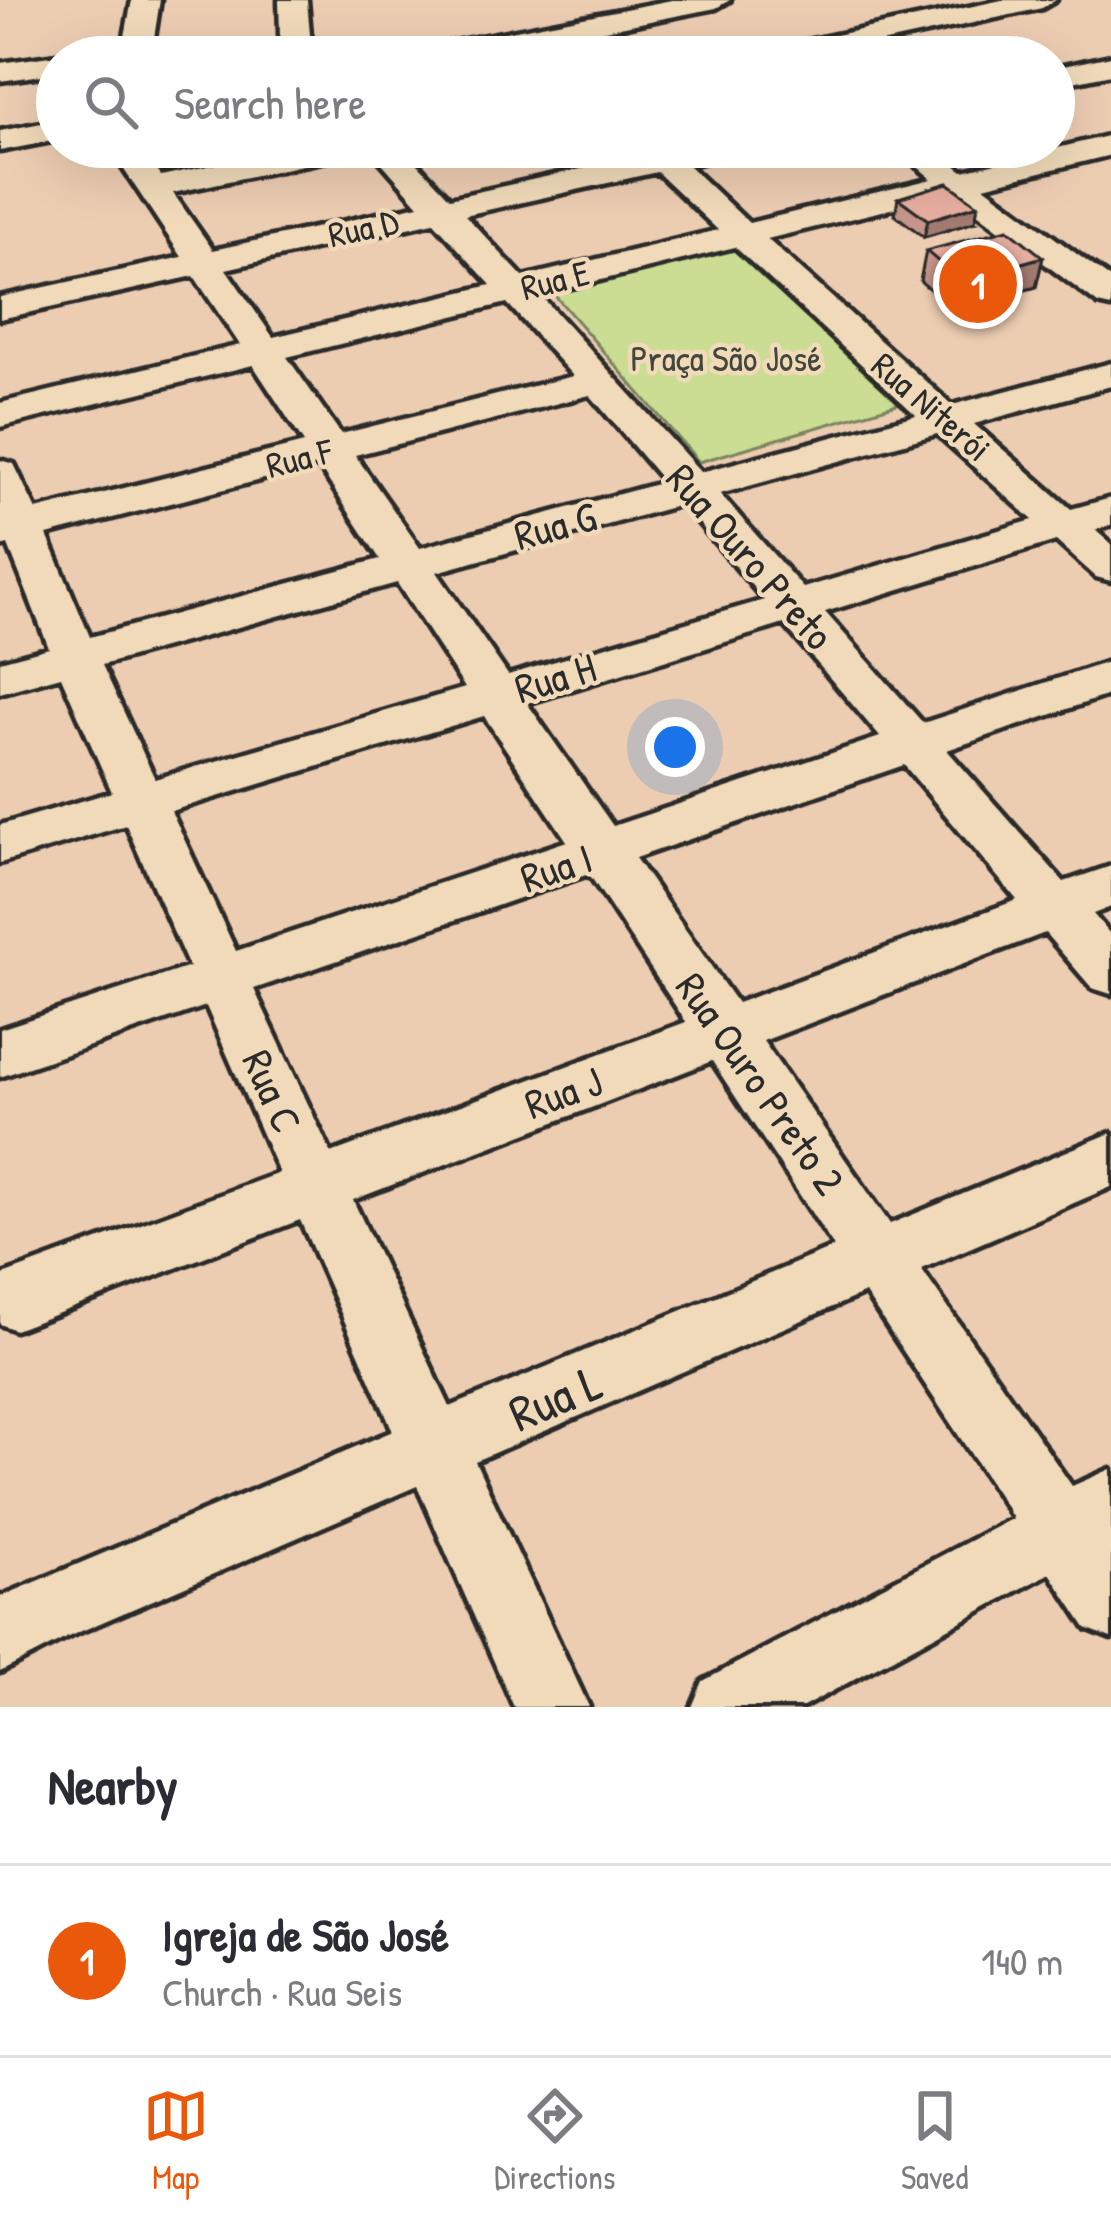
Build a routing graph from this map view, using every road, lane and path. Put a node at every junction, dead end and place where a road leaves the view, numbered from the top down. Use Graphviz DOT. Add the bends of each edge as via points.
graph roads {
  1 [pos="146,0"];
  2 [pos="293,0"];
  3 [pos="1042,0"];
  4 [pos="729,10"];
  5 [pos="139,36"];
  6 [pos="296,36"];
  7 [pos="596,36"];
  8 [pos="761,36"];
  9 [pos="877,36"];
  10 [pos="1111,64"];
  11 [pos="36,67"];
  12 [pos="0,72"];
  13 [pos="1075,72"];
  14 [pos="36,134"];
  15 [pos="0,141"];
  16 [pos="1111,145"];
  17 [pos="1075,154"];
  18 [pos="141,168"];
  19 [pos="245,168"];
  20 [pos="403,168"];
  21 [pos="602,168"];
  22 [pos="672,168"];
  23 [pos="938,168"];
  24 [pos="1015,168"];
  25 [pos="956,182"];
  26 [pos="156,187"];
  27 [pos="441,209"];
  28 [pos="743,234"];
  29 [pos="1111,250"];
  30 [pos="204,262"];
  31 [pos="1065,262"];
  32 [pos="515,289"];
  33 [pos="1111,296"];
  34 [pos="0,308"];
  35 [pos="266,350"];
  36 [pos="1111,374"];
  37 [pos="598,381"];
  38 [pos="0,415"];
  39 [pos="948,418"];
  40 [pos="332,448"];
  41 [pos="0,473"];
  42 [pos="692,488"];
  43 [pos="1111,511"];
  44 [pos="1064,525"];
  45 [pos="11,531"];
  46 [pos="408,565"];
  47 [pos="1111,567"];
  48 [pos="794,605"];
  49 [pos="75,656"];
  50 [pos="0,677"];
  51 [pos="1111,677"];
  52 [pos="494,696"];
  53 [pos="914,743"];
  54 [pos="143,801"];
  55 [pos="0,844"];
  56 [pos="600,852"];
  57 [pos="1111,886"];
  58 [pos="1054,907"];
  59 [pos="1111,972"];
  60 [pos="225,980"];
  61 [pos="726,1032"];
  62 [pos="0,1053"];
  63 [pos="1111,1159"];
  64 [pos="314,1183"];
  65 [pos="880,1257"];
  66 [pos="15,1300"];
  67 [pos="434,1449"];
  68 [pos="1085,1516"];
  69 [pos="1111,1603"];
  70 [pos="0,1636"];
  71 [pos="552,1707"];
  72 [pos="729,1707"];
  1 -- 5 [label="street"];
  2 -- 6 [label="street"];
  3 -- 9 [label="street"];
  4 -- 7 [label="street"];
  4 -- 8 [label="street"];
  10 -- 13 [label="street"];
  11 -- 12 [label="street"];
  14 -- 15 [label="street"];
  16 -- 17 [label="street, Rua E"];
  18 -- 26 [label="street"];
  19 -- 26 [label="street"];
  20 -- 27 [label="street, Rua Ouro Preto"];
  21 -- 27 [label="street, Rua D"];
  22 -- 28 [label="street, Rua Niterói"];
  23 -- 25 [label="street"];
  24 -- 25 [label="street, Rua E"];
  25 -- 28 [label="street, Rua E"];
  25 -- 31 [label="street"];
  26 -- 30 [label="street"];
  27 -- 30 [label="street, Rua D"];
  27 -- 32 [label="street, Rua Ouro Preto"];
  28 -- 32 [label="street, Rua E"];
  28 -- 39 [label="street, Rua Niterói"];
  29 -- 31 [label="street"];
  30 -- 34 [label="street, Rua D"];
  30 -- 35 [label="street"];
  31 -- 33 [label="street"];
  32 -- 35 [label="street, Rua E"];
  32 -- 37 [label="street, Rua Ouro Preto"];
  35 -- 38 [label="street, Rua E"];
  35 -- 40 [label="street"];
  36 -- 39 [label="street, Rua G"];
  37 -- 40 [label="street, Rua F"];
  37 -- 42 [label="street, Rua Ouro Preto"];
  39 -- 42 [label="street, Rua G"];
  39 -- 44 [label="street, Rua Niterói"];
  40 -- 45 [label="street, Rua F"];
  40 -- 46 [label="street"];
  41 -- 45 [label="street, Rua C"];
  42 -- 46 [label="street, Rua G"];
  42 -- 48 [label="street, Rua Ouro Preto"];
  43 -- 44 [label="street, Rua H"];
  44 -- 47 [label="street, Rua Niterói"];
  44 -- 48 [label="street, Rua H"];
  45 -- 49 [label="street, Rua C"];
  46 -- 49 [label="street, Rua G"];
  46 -- 52 [label="street, Rua Ouro Preto 2"];
  48 -- 52 [label="street, Rua H"];
  48 -- 53 [label="street, Rua Ouro Preto"];
  49 -- 50 [label="street, Rua G"];
  49 -- 54 [label="street, Rua C"];
  51 -- 53 [label="street, Rua I"];
  52 -- 54 [label="street, Rua H"];
  52 -- 56 [label="street, Rua Ouro Preto 2"];
  53 -- 56 [label="street, Rua I"];
  53 -- 58 [label="street, Rua Ouro Preto"];
  54 -- 55 [label="street, Rua H"];
  54 -- 60 [label="street, Rua C"];
  56 -- 60 [label="street, Rua I"];
  56 -- 61 [label="street, Rua Ouro Preto 2"];
  57 -- 58 [label="street, Rua J"];
  58 -- 59 [label="street, Rua Ouro Preto"];
  58 -- 61 [label="street, Rua J"];
  60 -- 62 [label="street, Rua I"];
  60 -- 64 [label="street, Rua C"];
  61 -- 64 [label="street, Rua J"];
  61 -- 65 [label="street, Rua Ouro Preto 2"];
  63 -- 65 [label="street, Rua L"];
  64 -- 66 [label="street, Rua J"];
  64 -- 67 [label="street, Rua C"];
  65 -- 67 [label="street, Rua L"];
  65 -- 68 [label="street, Rua Ouro Preto 2"];
  67 -- 70 [label="street, Rua L"];
  67 -- 71 [label="street, Rua C"];
  68 -- 69 [label="street, Rua Ouro Preto 2"];
  68 -- 72 [label="street"];
}
